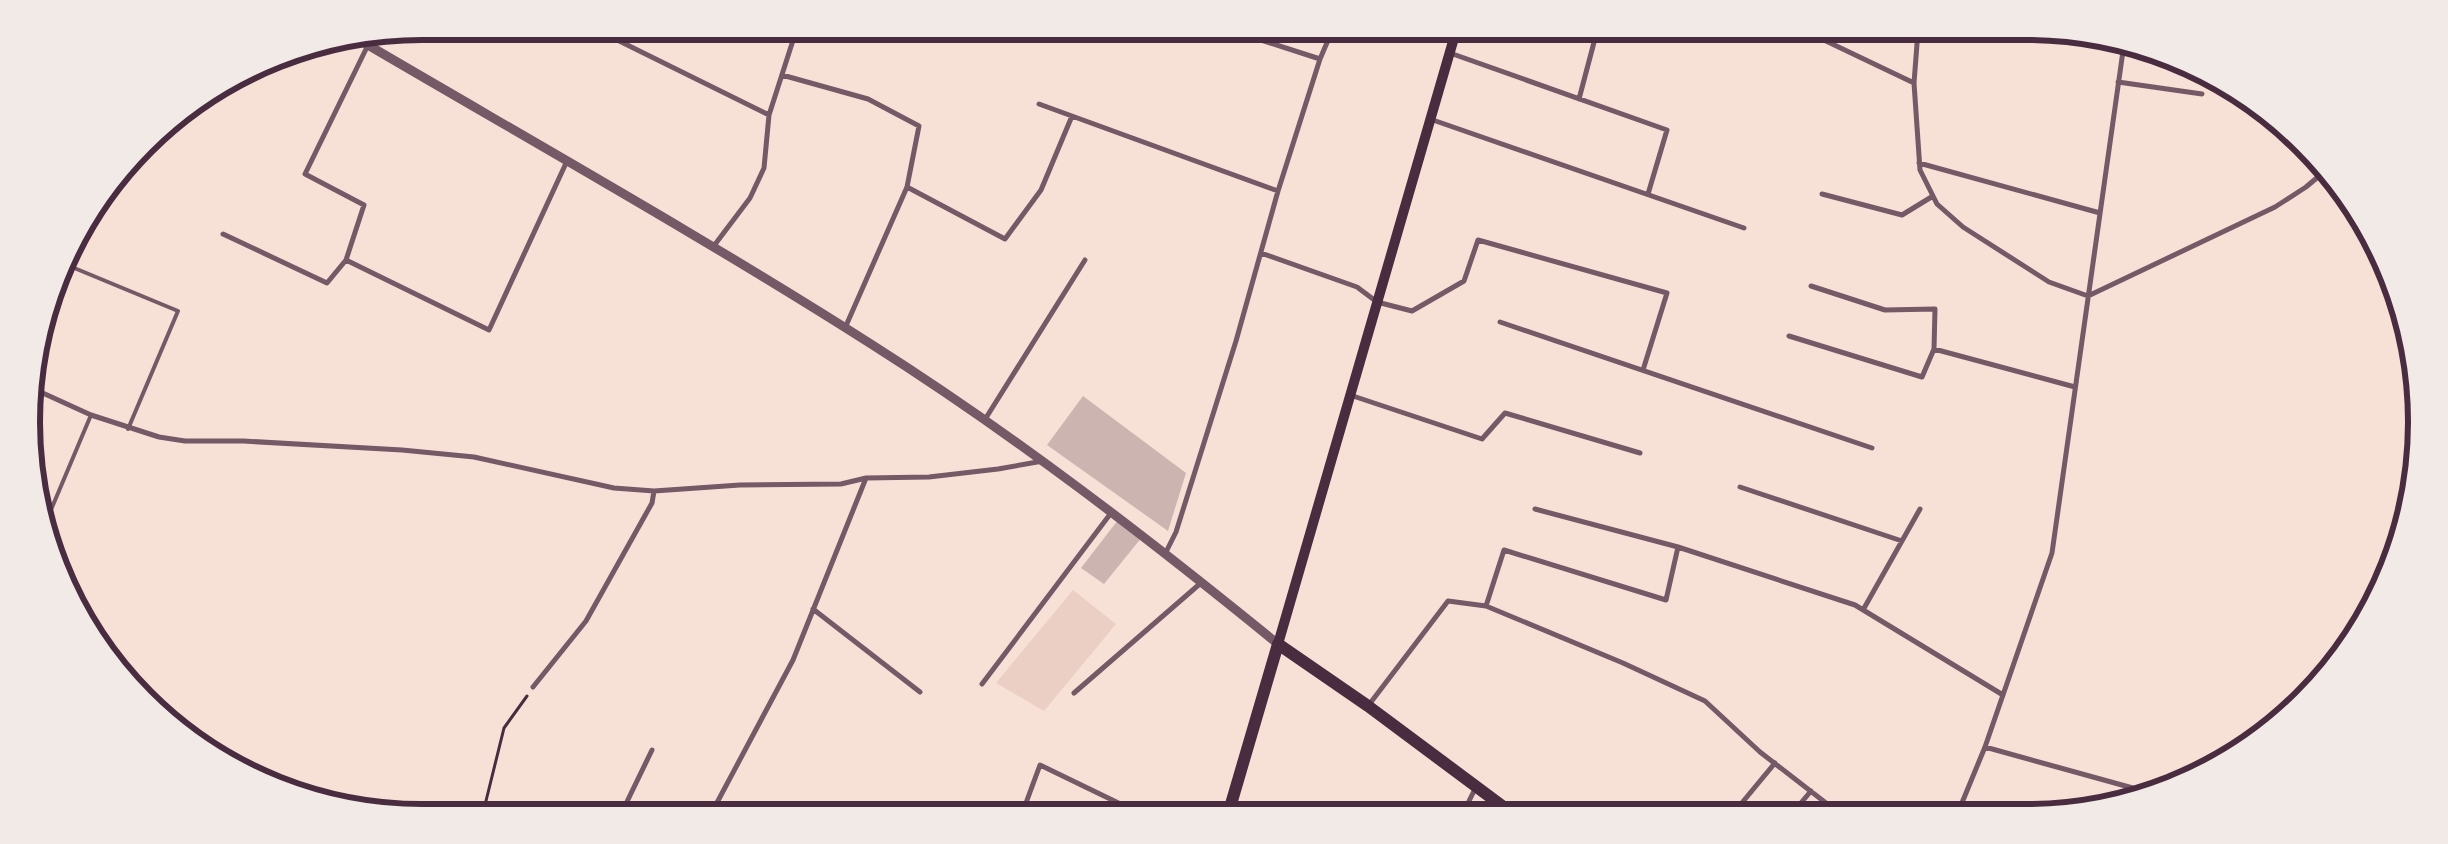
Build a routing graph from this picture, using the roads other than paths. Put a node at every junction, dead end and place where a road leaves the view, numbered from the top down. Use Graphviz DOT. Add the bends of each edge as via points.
graph roads {
  1 [pos="616,40"];
  2 [pos="793,40"];
  3 [pos="1261,40"];
  4 [pos="1328,40"];
  5 [pos="1454,40"];
  6 [pos="1595,40"];
  7 [pos="1824,40"];
  8 [pos="1917,40"];
  9 [pos="368,45"];
  10 [pos="2123,52"];
  11 [pos="1450,53"];
  12 [pos="1320,59"];
  13 [pos="782,75"];
  14 [pos="2118,82"];
  15 [pos="1914,83"];
  16 [pos="2202,94"];
  17 [pos="1579,99"];
  18 [pos="1039,104"];
  19 [pos="768,116"];
  20 [pos="1072,116"];
  21 [pos="1430,119"];
  22 [pos="567,161"];
  23 [pos="1919,163"];
  24 [pos="2318,176"];
  25 [pos="907,187"];
  26 [pos="1278,191"];
  27 [pos="1648,194"];
  28 [pos="1822,194"];
  29 [pos="1933,196"];
  30 [pos="2100,213"];
  31 [pos="1744,228"];
  32 [pos="223,234"];
  33 [pos="713,246"];
  34 [pos="1261,253"];
  35 [pos="346,260"];
  36 [pos="1085,260"];
  37 [pos="73,267"];
  38 [pos="1810,286"];
  39 [pos="2088,296"];
  40 [pos="1378,302"];
  41 [pos="1500,322"];
  42 [pos="844,328"];
  43 [pos="1789,336"];
  44 [pos="1934,349"];
  45 [pos="1643,370"];
  46 [pos="2075,387"];
  47 [pos="41,392"];
  48 [pos="1350,395"];
  49 [pos="90,415"];
  50 [pos="984,421"];
  51 [pos="128,429"];
  52 [pos="1872,448"];
  53 [pos="1640,453"];
  54 [pos="1043,461"];
  55 [pos="866,478"];
  56 [pos="1740,487"];
  57 [pos="654,490"];
  58 [pos="1535,509"];
  59 [pos="1920,509"];
  60 [pos="50,511"];
  61 [pos="1111,513"];
  62 [pos="1902,541"];
  63 [pos="1678,546"];
  64 [pos="1165,554"];
  65 [pos="1203,582"];
  66 [pos="1486,606"];
  67 [pos="813,609"];
  68 [pos="1862,610"];
  69 [pos="1278,644"];
  70 [pos="982,684"];
  71 [pos="533,687"];
  72 [pos="920,692"];
  73 [pos="1074,693"];
  74 [pos="2003,695"];
  75 [pos="1368,706"];
  76 [pos="1985,747"];
  77 [pos="652,750"];
  78 [pos="1776,763"];
  79 [pos="1476,786"];
  80 [pos="2134,788"];
  81 [pos="1810,791"];
  82 [pos="626,804"];
  83 [pos="716,804"];
  84 [pos="1026,804"];
  85 [pos="1121,804"];
  86 [pos="1231,804"];
  87 [pos="1467,804"];
  88 [pos="1501,804"];
  89 [pos="1741,804"];
  90 [pos="1800,804"];
  91 [pos="1827,804"];
  92 [pos="1961,804"];
  1 -- 19 [label="street"];
  2 -- 13 [label="street"];
  3 -- 12 [label="street"];
  4 -- 12 [label="street"];
  5 -- 11 [label="main road"];
  6 -- 17 [label="street"];
  7 -- 15 [label="street"];
  8 -- 15 [label="street"];
  9 -- 22 [label="street"];
  9 -- 35 [label="street" via="305,174 364,206"];
  10 -- 14 [label="street"];
  11 -- 17 [label="street"];
  11 -- 21 [label="main road"];
  12 -- 26 [label="street"];
  13 -- 19 [label="street"];
  13 -- 25 [label="street" via="868,99 919,126"];
  14 -- 16 [label="street"];
  14 -- 30 [label="street"];
  15 -- 23 [label="street"];
  17 -- 27 [label="street" via="1668,130"];
  18 -- 20 [label="street"];
  19 -- 33 [label="street" via="764,168 750,198"];
  20 -- 25 [label="street" via="1041,190 1005,239"];
  20 -- 26 [label="street"];
  21 -- 27 [label="street"];
  21 -- 40 [label="main road"];
  22 -- 33 [label="street"];
  22 -- 35 [label="street" via="489,330"];
  23 -- 29 [label="street"];
  23 -- 30 [label="street"];
  24 -- 39 [label="street" via="2275,206"];
  25 -- 42 [label="street"];
  26 -- 34 [label="street"];
  27 -- 31 [label="street"];
  28 -- 29 [label="street" via="1902,215"];
  29 -- 39 [label="street" via="1937,204 1963,227 2048,282"];
  30 -- 39 [label="street"];
  32 -- 35 [label="street" via="327,283"];
  33 -- 42 [label="street"];
  34 -- 40 [label="street" via="1356,287"];
  34 -- 64 [label="street" via="1176,532"];
  36 -- 50 [label="street"];
  37 -- 51 [label="lane" via="178,311"];
  38 -- 44 [label="street" via="1885,310 1935,309"];
  39 -- 46 [label="street"];
  40 -- 45 [label="street" via="1412,311 1464,281 1478,240 1667,293"];
  40 -- 48 [label="main road"];
  41 -- 45 [label="street"];
  42 -- 50 [label="street"];
  43 -- 44 [label="street" via="1922,377"];
  44 -- 46 [label="street"];
  45 -- 52 [label="street"];
  46 -- 74 [label="street" via="2052,553"];
  47 -- 49 [label="street"];
  48 -- 53 [label="street" via="1482,439 1505,413"];
  48 -- 69 [label="main road"];
  49 -- 51 [label="street"];
  49 -- 60 [label="lane"];
  50 -- 54 [label="street"];
  51 -- 57 [label="street" via="185,441 243,441 474,457 614,488"];
  54 -- 55 [label="street" via="929,476"];
  54 -- 61 [label="street"];
  55 -- 57 [label="street" via="841,484"];
  55 -- 67 [label="street"];
  56 -- 62 [label="street"];
  57 -- 71 [label="street" via="652,503 586,621"];
  58 -- 63 [label="street"];
  59 -- 62 [label="street"];
  61 -- 64 [label="street"];
  61 -- 70 [label="street"];
  62 -- 68 [label="street"];
  63 -- 66 [label="street" via="1666,600 1504,550"];
  63 -- 68 [label="street"];
  64 -- 65 [label="street"];
  65 -- 69 [label="street"];
  65 -- 73 [label="street"];
  66 -- 75 [label="street" via="1448,601"];
  66 -- 78 [label="street" via="1705,701"];
  67 -- 72 [label="street"];
  67 -- 83 [label="street" via="793,660"];
  68 -- 74 [label="street"];
  69 -- 75 [label="main road"];
  69 -- 86 [label="main road"];
  74 -- 76 [label="street"];
  75 -- 79 [label="main road"];
  76 -- 80 [label="street"];
  76 -- 92 [label="street"];
  77 -- 82 [label="street"];
  78 -- 81 [label="street"];
  78 -- 89 [label="street"];
  79 -- 87 [label="street"];
  79 -- 88 [label="main road"];
  81 -- 90 [label="street"];
  81 -- 91 [label="street"];
  84 -- 85 [label="street" via="1040,765"];
}
